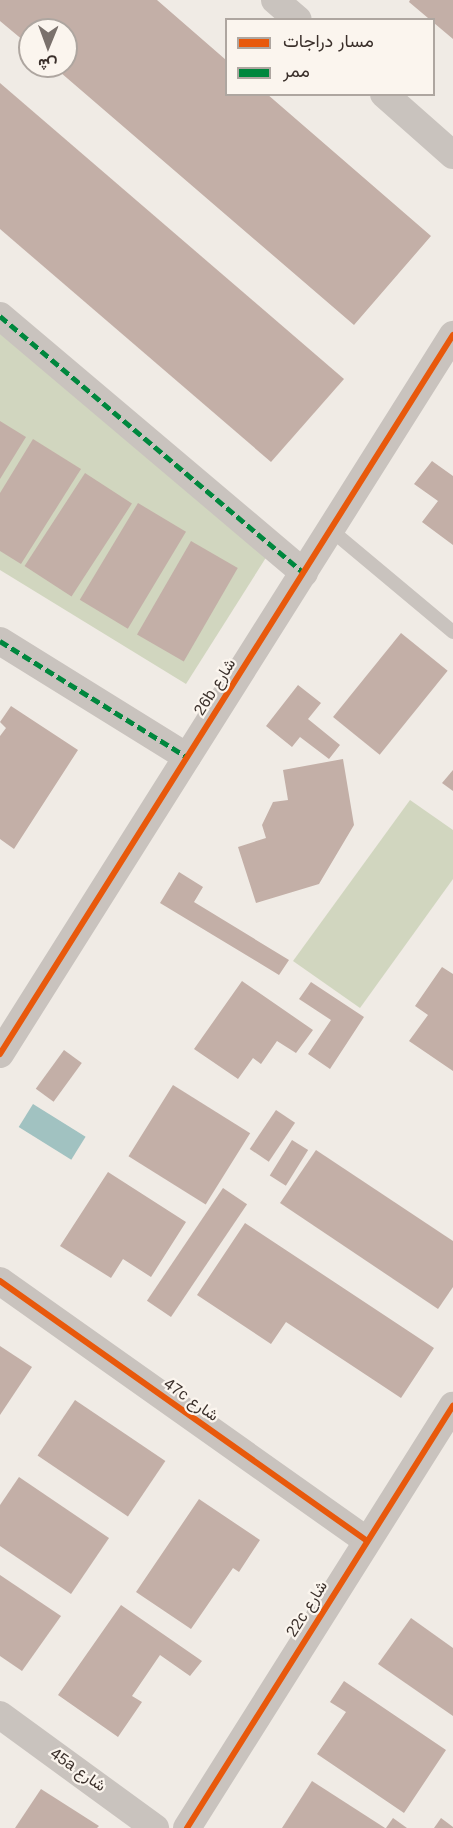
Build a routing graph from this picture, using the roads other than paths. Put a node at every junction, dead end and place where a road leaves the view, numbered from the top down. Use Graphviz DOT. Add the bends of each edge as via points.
graph roads {
  1 [pos="276,0"];
  2 [pos="296,18"];
  3 [pos="386,96"];
  4 [pos="453,155"];
  5 [pos="0,316"];
  6 [pos="453,335"];
  7 [pos="331,530"];
  8 [pos="304,573"];
  9 [pos="453,633"];
  10 [pos="0,641"];
  11 [pos="187,757"];
  12 [pos="0,1054"];
  13 [pos="0,1281"];
  14 [pos="453,1406"];
  15 [pos="366,1540"];
  16 [pos="0,1715"];
  17 [pos="155,1828"];
  18 [pos="187,1828"];
  1 -- 2 [label="street"];
  3 -- 4 [label="street"];
  5 -- 8 [label="street"];
  6 -- 7 [label="street, 26b شارع"];
  7 -- 8 [label="street, 26b شارع"];
  7 -- 9 [label="lane"];
  8 -- 11 [label="street, 26b شارع"];
  10 -- 11 [label="street"];
  11 -- 12 [label="street, 26b شارع"];
  13 -- 15 [label="street, 47c شارع"];
  14 -- 15 [label="street, 22c شارع"];
  15 -- 18 [label="street, 22c شارع"];
  16 -- 17 [label="street, 45a شارع"];
}
